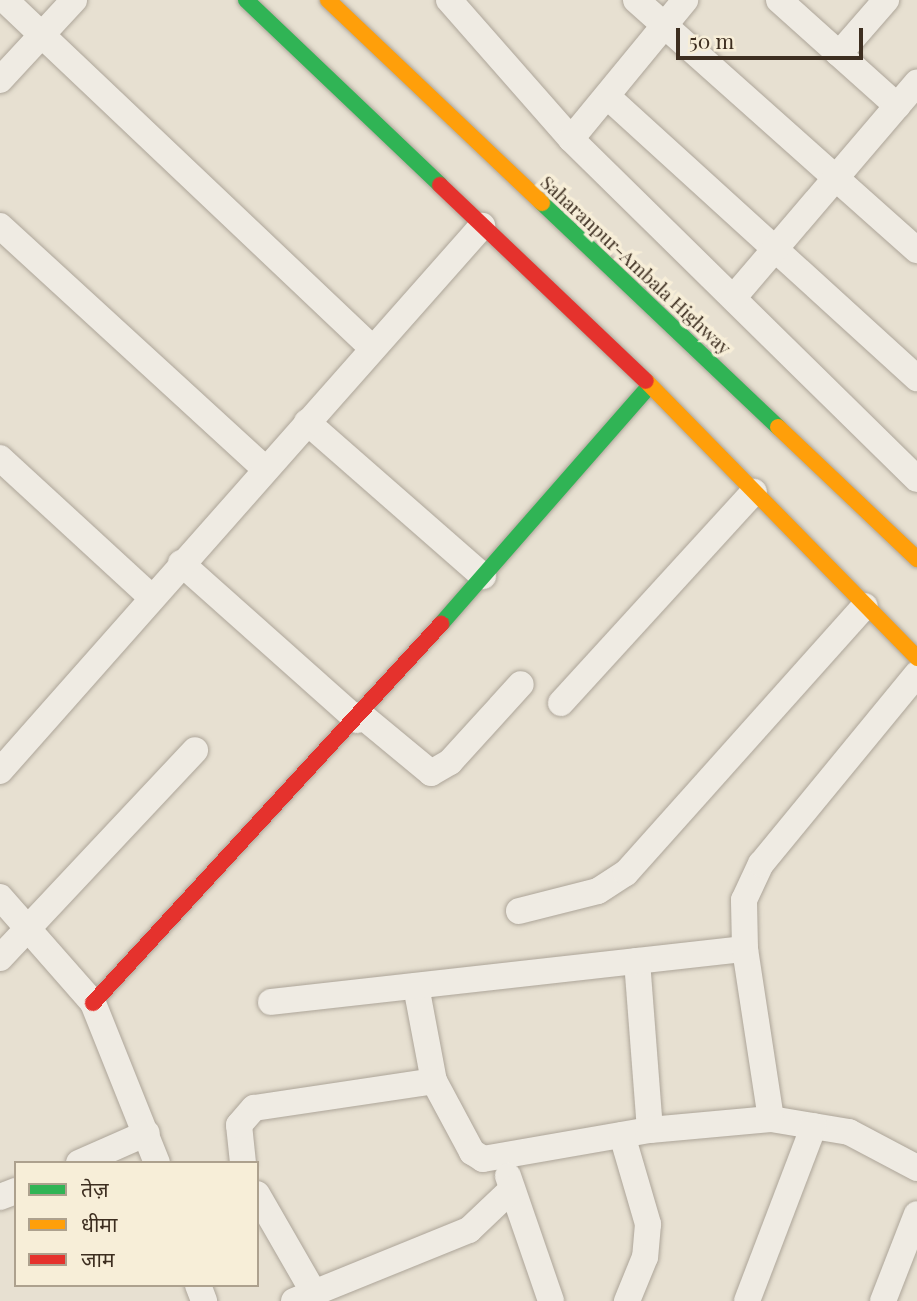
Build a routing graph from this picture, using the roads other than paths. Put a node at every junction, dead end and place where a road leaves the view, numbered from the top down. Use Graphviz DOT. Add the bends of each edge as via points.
graph roads {
  1 [pos="5,0"];
  2 [pos="74,0"];
  3 [pos="246,0"];
  4 [pos="328,0"];
  5 [pos="449,0"];
  6 [pos="636,0"];
  7 [pos="685,0"];
  8 [pos="779,0"];
  9 [pos="886,0"];
  10 [pos="664,25"];
  11 [pos="41,33"];
  12 [pos="839,54"];
  13 [pos="0,80"];
  14 [pos="910,96"];
  15 [pos="608,97"];
  16 [pos="571,139"];
  17 [pos="837,178"];
  18 [pos="0,226"];
  19 [pos="482,226"];
  20 [pos="777,248"];
  21 [pos="917,250"];
  22 [pos="734,297"];
  23 [pos="372,348"];
  24 [pos="917,378"];
  25 [pos="650,385"];
  26 [pos="307,422"];
  27 [pos="0,458"];
  28 [pos="264,468"];
  29 [pos="917,479"];
  30 [pos="754,492"];
  31 [pos="917,559"];
  32 [pos="181,563"];
  33 [pos="483,576"];
  34 [pos="151,597"];
  35 [pos="865,606"];
  36 [pos="917,658"];
  37 [pos="917,674"];
  38 [pos="521,684"];
  39 [pos="561,703"];
  40 [pos="359,718"];
  41 [pos="195,750"];
  42 [pos="0,771"];
  43 [pos="0,897"];
  44 [pos="519,911"];
  45 [pos="29,929"];
  46 [pos="745,949"];
  47 [pos="0,958"];
  48 [pos="637,961"];
  49 [pos="416,986"];
  50 [pos="271,1002"];
  51 [pos="93,1003"];
  52 [pos="434,1081"];
  53 [pos="771,1119"];
  54 [pos="814,1126"];
  55 [pos="650,1130"];
  56 [pos="147,1133"];
  57 [pos="622,1135"];
  58 [pos="502,1158"];
  59 [pos="84,1161"];
  60 [pos="156,1161"];
  61 [pos="243,1161"];
  62 [pos="917,1168"];
  63 [pos="512,1189"];
  64 [pos="259,1198"];
  65 [pos="917,1214"];
  66 [pos="304,1297"];
  67 [pos="551,1301"];
  68 [pos="627,1301"];
  69 [pos="747,1301"];
  70 [pos="883,1301"];
  1 -- 11 [label="street"];
  2 -- 11 [label="street"];
  3 -- 19 [label="street"];
  4 -- 31 [label="street, Saharanpur-Ambala Highway"];
  5 -- 16 [label="street"];
  6 -- 10 [label="street"];
  7 -- 10 [label="street"];
  8 -- 12 [label="street"];
  9 -- 12 [label="street"];
  10 -- 15 [label="street"];
  10 -- 17 [label="street"];
  11 -- 13 [label="street"];
  11 -- 23 [label="street"];
  12 -- 14 [label="street"];
  14 -- 17 [label="street"];
  15 -- 16 [label="street"];
  15 -- 20 [label="street"];
  16 -- 22 [label="street"];
  17 -- 20 [label="street"];
  17 -- 21 [label="street"];
  18 -- 28 [label="street"];
  19 -- 23 [label="street"];
  19 -- 25 [label="street"];
  20 -- 22 [label="street"];
  20 -- 24 [label="street"];
  22 -- 29 [label="street"];
  23 -- 26 [label="street"];
  25 -- 30 [label="street"];
  25 -- 33 [label="street"];
  26 -- 28 [label="street"];
  26 -- 33 [label="street"];
  27 -- 34 [label="street"];
  28 -- 32 [label="street"];
  30 -- 35 [label="street"];
  30 -- 39 [label="street"];
  32 -- 34 [label="street"];
  32 -- 40 [label="street"];
  33 -- 40 [label="street"];
  34 -- 42 [label="street"];
  35 -- 36 [label="street"];
  35 -- 44 [label="street" via="626,873 597,891"];
  37 -- 46 [label="street" via="751,880 744,900"];
  38 -- 40 [label="street" via="450,762 431,773"];
  40 -- 51 [label="street"];
  41 -- 45 [label="street"];
  43 -- 45 [label="street"];
  45 -- 47 [label="street"];
  45 -- 51 [label="street"];
  46 -- 48 [label="street"];
  46 -- 53 [label="street"];
  48 -- 49 [label="street"];
  48 -- 55 [label="street"];
  49 -- 50 [label="street"];
  49 -- 52 [label="street"];
  51 -- 56 [label="street"];
  52 -- 58 [label="street" via="472,1152 483,1159"];
  52 -- 61 [label="street" via="254,1108 239,1125"];
  53 -- 54 [label="street"];
  53 -- 55 [label="street"];
  54 -- 62 [label="street" via="849,1132"];
  54 -- 69 [label="street"];
  55 -- 57 [label="street"];
  56 -- 59 [label="street"];
  56 -- 60 [label="street"];
  57 -- 58 [label="street"];
  57 -- 68 [label="street" via="648,1224 645,1257"];
  58 -- 63 [label="street"];
  63 -- 66 [label="street" via="469,1230"];
  63 -- 67 [label="street"];
  64 -- 66 [label="street"];
  65 -- 70 [label="street"];
}
